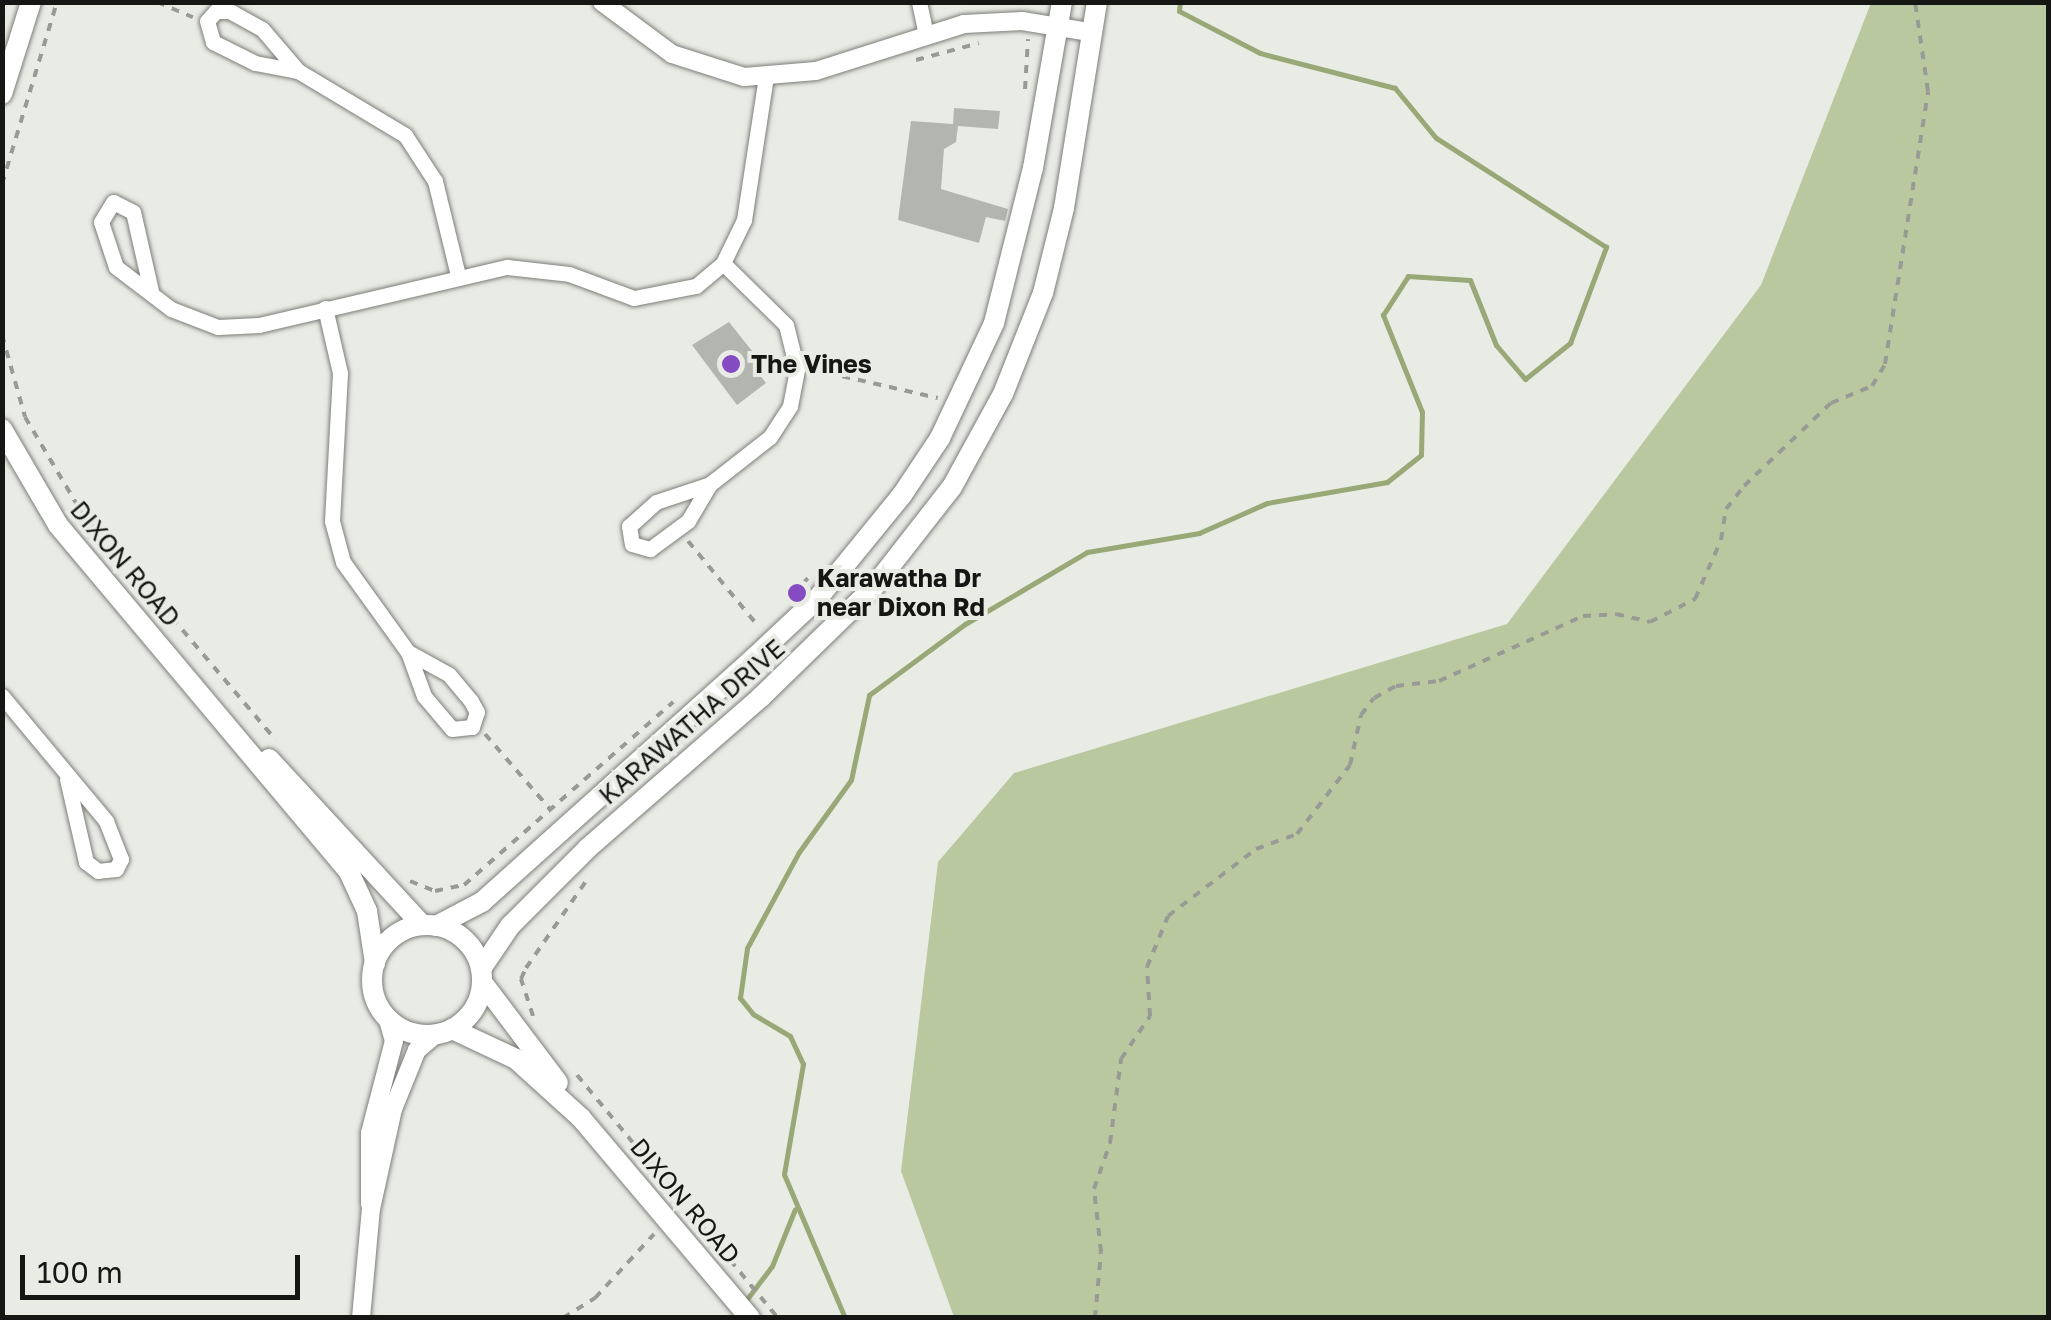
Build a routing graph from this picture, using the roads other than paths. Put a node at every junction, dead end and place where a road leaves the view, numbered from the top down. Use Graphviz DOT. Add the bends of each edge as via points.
graph roads {
  1 [pos="30,2"];
  2 [pos="602,2"];
  3 [pos="920,2"];
  4 [pos="1062,2"];
  5 [pos="1097,2"];
  6 [pos="1055,25"];
  7 [pos="1090,32"];
  8 [pos="926,34"];
  9 [pos="298,71"];
  10 [pos="766,77"];
  11 [pos="2,94"];
  12 [pos="723,263"];
  13 [pos="458,274"];
  14 [pos="151,292"];
  15 [pos="325,308"];
  16 [pos="2,429"];
  17 [pos="710,484"];
  18 [pos="408,652"];
  19 [pos="2,696"];
  20 [pos="226,721"];
  21 [pos="67,779"];
  22 [pos="429,925"];
  23 [pos="374,963"];
  24 [pos="482,975"];
  25 [pos="386,1017"];
  26 [pos="443,1032"];
  27 [pos="581,1118"];
  28 [pos="370,1209"];
  29 [pos="758,1311"];
  30 [pos="361,1318"];
  1 -- 11 [label="main road"];
  2 -- 10 [label="street" via="672,54 715,71"];
  3 -- 8 [label="street"];
  4 -- 6 [label="main road, KARAWATHA DRIVE"];
  5 -- 7 [label="main road, KARAWATHA DRIVE"];
  6 -- 7 [label="street"];
  6 -- 8 [label="street" via="1003,20"];
  6 -- 22 [label="main road, KARAWATHA DRIVE" via="1034,168 994,322 940,438 902,495 818,598 755,657 482,902"];
  7 -- 24 [label="main road, KARAWATHA DRIVE" via="1064,208 1043,293 1003,394 952,487 873,588 510,926"];
  8 -- 10 [label="street" via="816,71"];
  9 -- 9 [label="street" via="255,64 212,42 207,20 216,10 229,10 271,37"];
  9 -- 13 [label="street" via="393,125 418,149 435,181"];
  10 -- 12 [label="street" via="744,220"];
  12 -- 13 [label="street" via="696,286 652,298 549,269"];
  12 -- 17 [label="street" via="774,307 793,341 797,369 781,424"];
  13 -- 15 [label="street"];
  14 -- 14 [label="street" via="116,267 101,222 113,202 133,212"];
  14 -- 15 [label="street" via="185,318 218,328"];
  15 -- 18 [label="street" via="340,373 332,501 337,544 360,593"];
  16 -- 20 [label="main road, DIXON ROAD" via="58,525"];
  17 -- 17 [label="street" via="688,521 656,546 632,544 629,526 656,502"];
  18 -- 18 [label="street" via="448,674 477,712 472,727 458,731 447,724 424,696"];
  19 -- 21 [label="street"];
  20 -- 22 [label="main road, DIXON ROAD" via="341,833 402,911"];
  20 -- 23 [label="main road, DIXON ROAD" via="355,881 368,911"];
  21 -- 21 [label="street" via="106,821 120,859 116,869 98,871 86,862"];
  22 -- 23 [label="main road" via="396,935"];
  22 -- 24 [label="main road" via="469,944"];
  23 -- 25 [label="main road" via="374,998"];
  24 -- 26 [label="main road" via="472,1012"];
  24 -- 27 [label="main road, DIXON ROAD"];
  25 -- 26 [label="main road" via="411,1033"];
  25 -- 28 [label="street" via="394,1041 370,1133"];
  26 -- 27 [label="main road, DIXON ROAD" via="516,1058"];
  26 -- 28 [label="street" via="417,1050 401,1081"];
  27 -- 29 [label="main road, DIXON ROAD"];
  28 -- 30 [label="street"];
}
